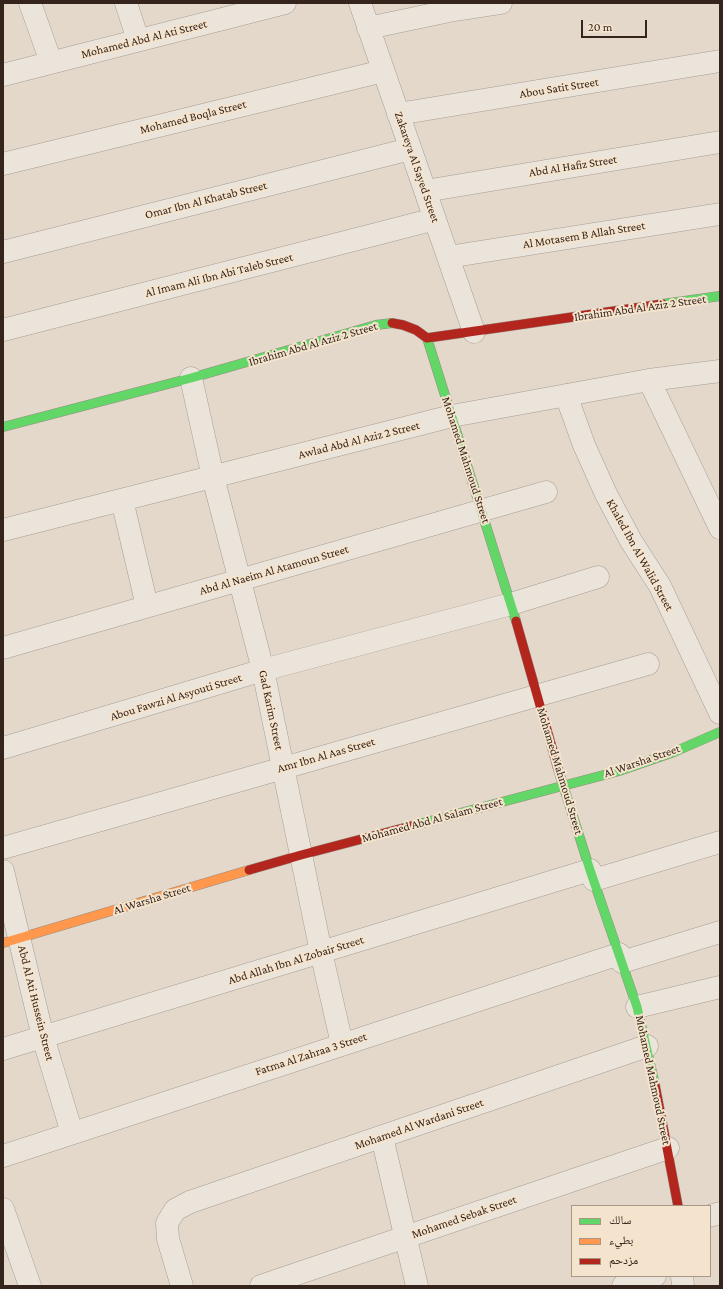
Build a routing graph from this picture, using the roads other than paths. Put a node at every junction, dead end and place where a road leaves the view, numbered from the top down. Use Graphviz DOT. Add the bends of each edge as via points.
graph roads {
  1 [pos="30,3"];
  2 [pos="126,3"];
  3 [pos="284,3"];
  4 [pos="360,3"];
  5 [pos="501,3"];
  6 [pos="448,7"];
  7 [pos="221,11"];
  8 [pos="368,28"];
  9 [pos="138,40"];
  10 [pos="720,61"];
  11 [pos="50,62"];
  12 [pos="383,71"];
  13 [pos="3,75"];
  14 [pos="398,114"];
  15 [pos="720,142"];
  16 [pos="410,149"];
  17 [pos="3,164"];
  18 [pos="425,191"];
  19 [pos="720,214"];
  20 [pos="434,219"];
  21 [pos="3,252"];
  22 [pos="448,257"];
  23 [pos="720,296"];
  24 [pos="3,330"];
  25 [pos="474,332"];
  26 [pos="427,338"];
  27 [pos="720,371"];
  28 [pos="191,378"];
  29 [pos="649,380"];
  30 [pos="566,395"];
  31 [pos="452,416"];
  32 [pos="3,427"];
  33 [pos="213,477"];
  34 [pos="546,492"];
  35 [pos="122,500"];
  36 [pos="482,510"];
  37 [pos="720,528"];
  38 [pos="3,530"];
  39 [pos="598,577"];
  40 [pos="240,580"];
  41 [pos="511,604"];
  42 [pos="147,606"];
  43 [pos="3,648"];
  44 [pos="648,664"];
  45 [pos="263,670"];
  46 [pos="537,695"];
  47 [pos="720,712"];
  48 [pos="720,732"];
  49 [pos="3,748"];
  50 [pos="283,767"];
  51 [pos="563,785"];
  52 [pos="720,842"];
  53 [pos="3,848"];
  54 [pos="301,855"];
  55 [pos="3,871"];
  56 [pos="592,875"];
  57 [pos="720,932"];
  58 [pos="11,941"];
  59 [pos="321,952"];
  60 [pos="620,958"];
  61 [pos="720,987"];
  62 [pos="637,1007"];
  63 [pos="43,1037"];
  64 [pos="342,1044"];
  65 [pos="647,1046"];
  66 [pos="3,1049"];
  67 [pos="72,1133"];
  68 [pos="382,1137"];
  69 [pos="668,1148"];
  70 [pos="3,1156"];
  71 [pos="678,1205"];
  72 [pos="3,1209"];
  73 [pos="405,1237"];
  74 [pos="652,1277"];
  75 [pos="30,1286"];
  76 [pos="182,1286"];
  77 [pos="261,1286"];
  78 [pos="417,1286"];
  79 [pos="623,1286"];
  1 -- 11 [label="street"];
  2 -- 9 [label="street"];
  3 -- 7 [label="street, Mohamed Abd Al Ati Street"];
  4 -- 8 [label="street, Zakareya Al Sayed Street"];
  5 -- 6 [label="street"];
  6 -- 8 [label="street"];
  7 -- 9 [label="street, Mohamed Abd Al Ati Street"];
  8 -- 12 [label="street, Zakareya Al Sayed Street"];
  9 -- 11 [label="street, Mohamed Abd Al Ati Street"];
  10 -- 14 [label="street, Abou Satit Street"];
  11 -- 13 [label="street, Mohamed Abd Al Ati Street"];
  12 -- 14 [label="street, Zakareya Al Sayed Street"];
  12 -- 17 [label="street, Mohamed Boqla Street"];
  14 -- 16 [label="street, Zakareya Al Sayed Street"];
  15 -- 18 [label="street, Abd Al Hafiz Street"];
  16 -- 18 [label="street, Zakareya Al Sayed Street"];
  16 -- 21 [label="street, Omar Ibn Al Khatab Street"];
  18 -- 20 [label="street, Zakareya Al Sayed Street"];
  19 -- 22 [label="street, Al Motasem B Allah Street"];
  20 -- 22 [label="street, Zakareya Al Sayed Street"];
  20 -- 24 [label="street, Al Imam Ali Ibn Abi Taleb Street"];
  22 -- 25 [label="street, Zakareya Al Sayed Street"];
  23 -- 25 [label="street, Ibrahim Abd Al Aziz 2 Street"];
  25 -- 26 [label="street, Ibrahim Abd Al Aziz 2 Street"];
  26 -- 28 [label="street, Ibrahim Abd Al Aziz 2 Street" via="403,325 376,325"];
  26 -- 31 [label="street, Mohamed Mahmoud Street"];
  27 -- 29 [label="street, Awlad Abd Al Aziz 2 Street"];
  28 -- 32 [label="street, Ibrahim Abd Al Aziz 2 Street"];
  28 -- 33 [label="street, Gad Karim Street"];
  29 -- 30 [label="street, Awlad Abd Al Aziz 2 Street"];
  29 -- 37 [label="street"];
  30 -- 31 [label="street, Awlad Abd Al Aziz 2 Street"];
  30 -- 47 [label="street, Khaled Ibn Al Walid Street" via="584,445 606,494 631,541 660,586"];
  31 -- 33 [label="street, Awlad Abd Al Aziz 2 Street"];
  31 -- 36 [label="street, Mohamed Mahmoud Street"];
  33 -- 35 [label="street, Awlad Abd Al Aziz 2 Street"];
  33 -- 40 [label="street, Gad Karim Street"];
  34 -- 36 [label="street, Abd Al Naeim Al Atamoun Street"];
  35 -- 38 [label="street, Awlad Abd Al Aziz 2 Street"];
  35 -- 42 [label="street"];
  36 -- 40 [label="street, Abd Al Naeim Al Atamoun Street"];
  36 -- 41 [label="street, Mohamed Mahmoud Street"];
  39 -- 41 [label="street, Abou Fawzi Al Asyouti Street"];
  40 -- 42 [label="street, Abd Al Naeim Al Atamoun Street"];
  40 -- 45 [label="street, Gad Karim Street"];
  41 -- 45 [label="street, Abou Fawzi Al Asyouti Street"];
  41 -- 46 [label="street, Mohamed Mahmoud Street"];
  42 -- 43 [label="street, Abd Al Naeim Al Atamoun Street"];
  44 -- 46 [label="street, Amr Ibn Al Aas Street"];
  45 -- 49 [label="street, Abou Fawzi Al Asyouti Street"];
  45 -- 50 [label="street, Gad Karim Street"];
  46 -- 50 [label="street, Amr Ibn Al Aas Street"];
  46 -- 51 [label="street, Mohamed Mahmoud Street"];
  48 -- 51 [label="street, Al Warsha Street" via="674,752"];
  50 -- 53 [label="street, Amr Ibn Al Aas Street"];
  50 -- 54 [label="street, Gad Karim Street"];
  51 -- 54 [label="street, Mohamed Abd Al Salam Street"];
  51 -- 56 [label="street, Mohamed Mahmoud Street"];
  52 -- 56 [label="street, Abd Allah Ibn Al Zobair Street"];
  54 -- 58 [label="street, Al Warsha Street"];
  54 -- 59 [label="street, Gad Karim Street"];
  55 -- 58 [label="street, Abd Al Ati Hussein Street"];
  56 -- 59 [label="street, Abd Allah Ibn Al Zobair Street"];
  56 -- 60 [label="street, Mohamed Mahmoud Street"];
  57 -- 60 [label="street, Fatma Al Zahraa 3 Street"];
  58 -- 63 [label="street, Abd Al Ati Hussein Street"];
  59 -- 63 [label="street, Abd Allah Ibn Al Zobair Street"];
  59 -- 64 [label="street, Gad Karim Street"];
  60 -- 62 [label="street, Mohamed Mahmoud Street"];
  60 -- 64 [label="street, Fatma Al Zahraa 3 Street"];
  61 -- 62 [label="street"];
  62 -- 65 [label="street, Mohamed Mahmoud Street"];
  63 -- 66 [label="street, Abd Allah Ibn Al Zobair Street"];
  63 -- 67 [label="street, Abd Al Ati Hussein Street"];
  64 -- 67 [label="street, Fatma Al Zahraa 3 Street"];
  65 -- 68 [label="street, Mohamed Al Wardani Street"];
  65 -- 69 [label="street, Mohamed Mahmoud Street"];
  67 -- 70 [label="street, Fatma Al Zahraa 3 Street"];
  68 -- 73 [label="street"];
  68 -- 76 [label="street, Mohamed Al Wardani Street" via="190,1202 175,1210 167,1223 168,1239"];
  69 -- 71 [label="street, Mohamed Mahmoud Street"];
  69 -- 73 [label="street, Mohamed Sebak Street"];
  72 -- 75 [label="street"];
  73 -- 77 [label="street, Mohamed Sebak Street"];
  73 -- 78 [label="street"];
  74 -- 79 [label="street"];
}
